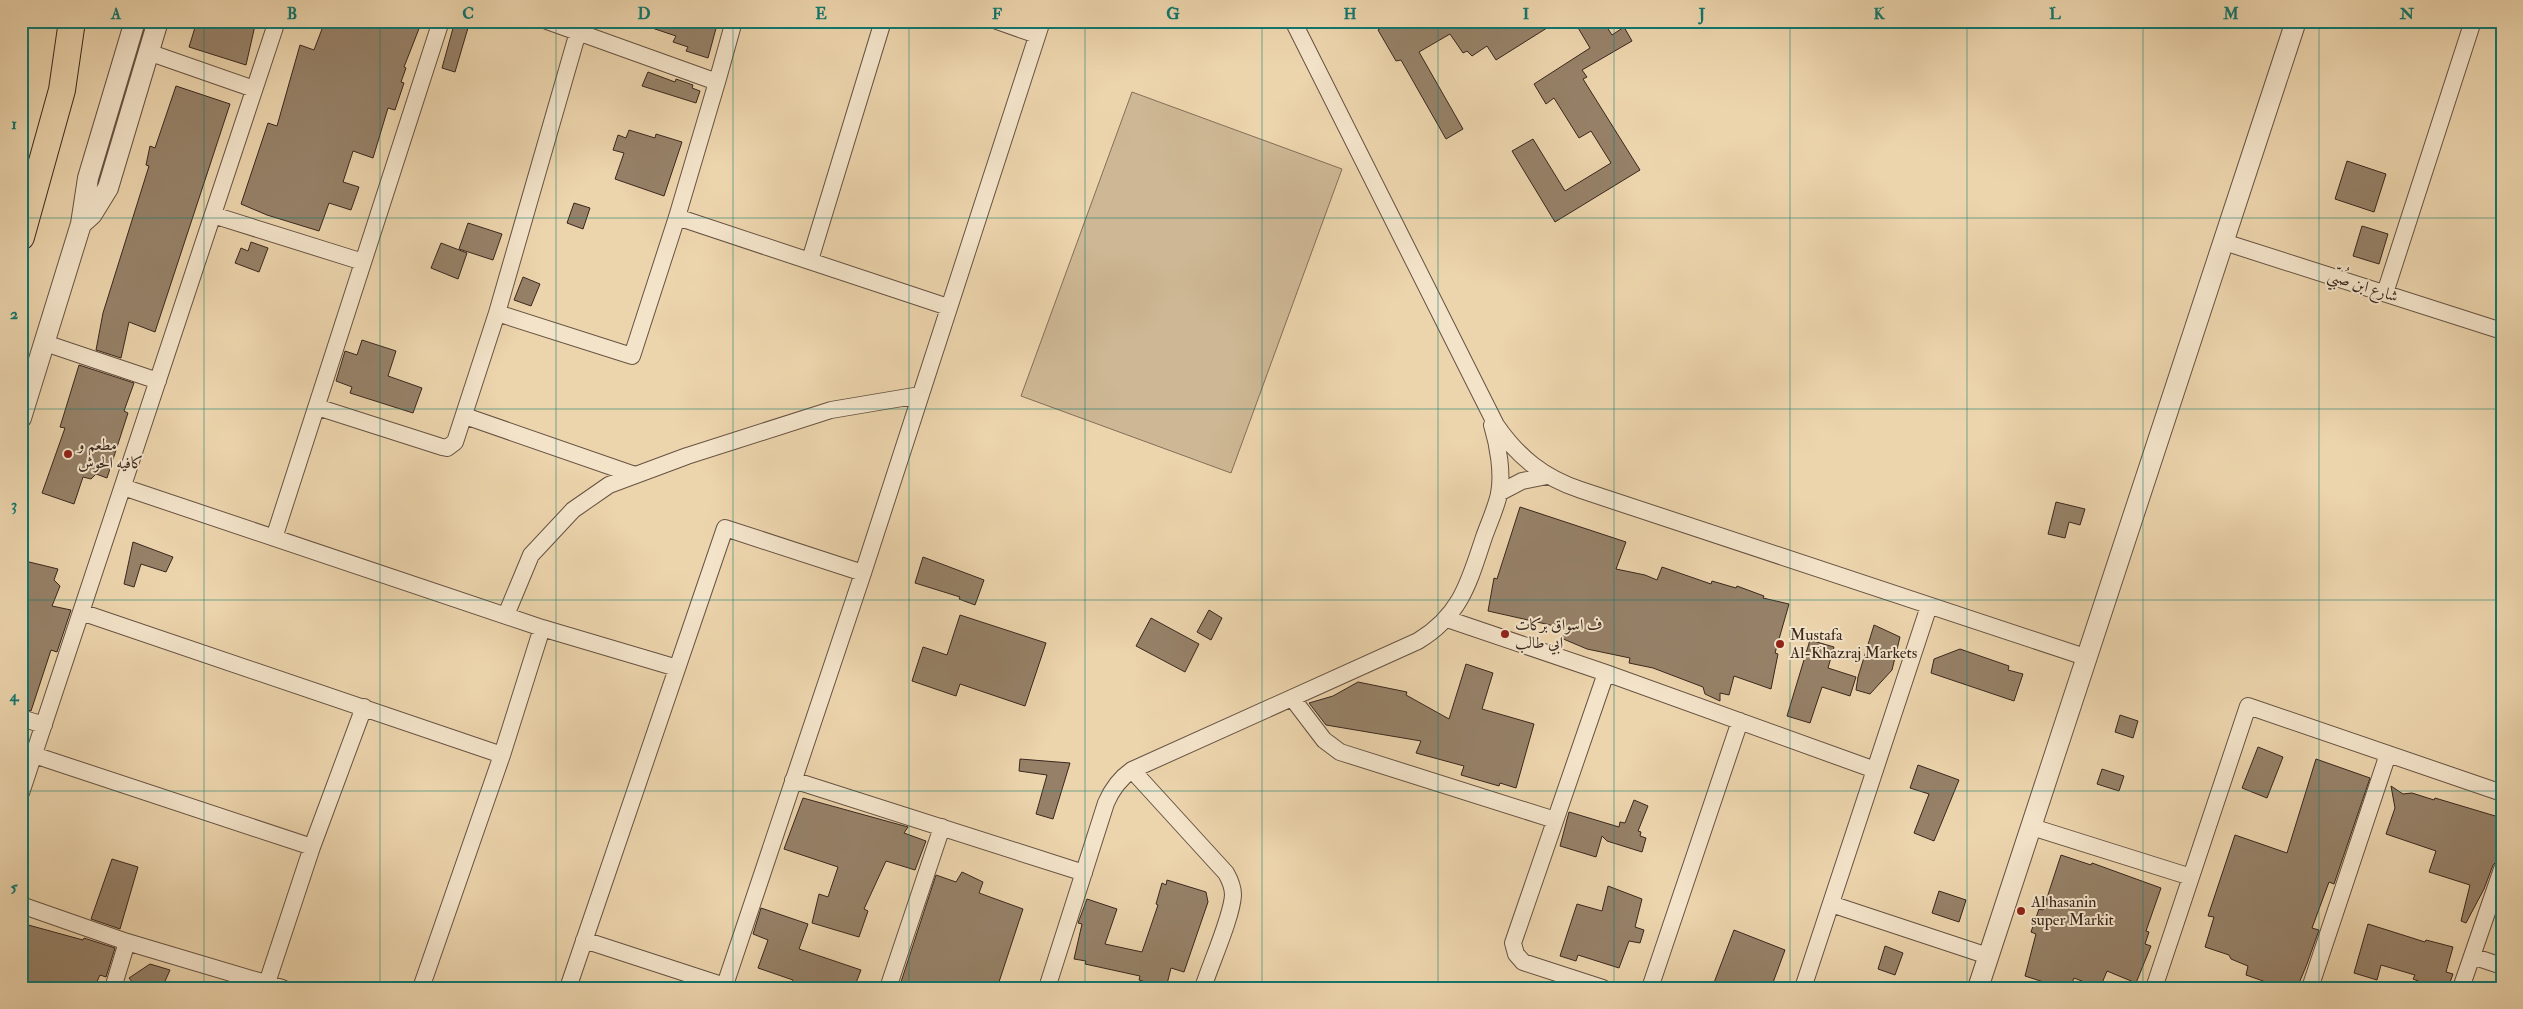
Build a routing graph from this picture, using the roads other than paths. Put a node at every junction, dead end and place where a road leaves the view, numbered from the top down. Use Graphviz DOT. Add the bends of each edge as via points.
graph roads {
  1 [pos="71,21"];
  2 [pos="135,21"];
  3 [pos="158,21"];
  4 [pos="277,21"];
  5 [pos="441,21"];
  6 [pos="547,21"];
  7 [pos="734,21"];
  8 [pos="883,21"];
  9 [pos="997,21"];
  10 [pos="1293,21"];
  11 [pos="2296,21"];
  12 [pos="2473,21"];
  13 [pos="1040,28"];
  14 [pos="578,32"];
  15 [pos="148,52"];
  16 [pos="717,82"];
  17 [pos="254,89"];
  18 [pos="21,171"];
  19 [pos="213,215"];
  20 [pos="677,217"];
  21 [pos="81,224"];
  22 [pos="21,237"];
  23 [pos="2224,242"];
  24 [pos="810,260"];
  25 [pos="363,262"];
  26 [pos="2385,293"];
  27 [pos="948,307"];
  28 [pos="497,313"];
  29 [pos="2502,330"];
  30 [pos="45,344"];
  31 [pos="158,381"];
  32 [pos="920,396"];
  33 [pos="316,407"];
  34 [pos="1488,409"];
  35 [pos="465,416"];
  36 [pos="21,418"];
  37 [pos="634,476"];
  38 [pos="1547,476"];
  39 [pos="122,487"];
  40 [pos="1499,493"];
  41 [pos="274,538"];
  42 [pos="863,573"];
  43 [pos="1929,606"];
  44 [pos="81,612"];
  45 [pos="506,615"];
  46 [pos="1447,619"];
  47 [pos="542,628"];
  48 [pos="2088,658"];
  49 [pos="677,668"];
  50 [pos="1606,673"];
  51 [pos="1292,698"];
  52 [pos="364,707"];
  53 [pos="21,718"];
  54 [pos="1740,721"];
  55 [pos="44,725"];
  56 [pos="2388,754"];
  57 [pos="34,755"];
  58 [pos="502,755"];
  59 [pos="1132,770"];
  60 [pos="1875,770"];
  61 [pos="793,780"];
  62 [pos="21,793"];
  63 [pos="2502,793"];
  64 [pos="1555,820"];
  65 [pos="942,827"];
  66 [pos="2032,827"];
  67 [pos="312,846"];
  68 [pos="2502,868"];
  69 [pos="1084,872"];
  70 [pos="2191,876"];
  71 [pos="1830,904"];
  72 [pos="21,905"];
  73 [pos="584,940"];
  74 [pos="128,942"];
  75 [pos="1988,956"];
  76 [pos="2472,956"];
  77 [pos="2502,966"];
  78 [pos="275,985"];
  79 [pos="725,987"];
  80 [pos="112,988"];
  81 [pos="422,988"];
  82 [pos="568,988"];
  83 [pos="888,988"];
  84 [pos="1047,988"];
  85 [pos="1203,988"];
  86 [pos="1603,988"];
  87 [pos="1650,988"];
  88 [pos="1803,988"];
  89 [pos="1978,988"];
  90 [pos="2154,988"];
  91 [pos="2310,988"];
  92 [pos="2461,988"];
  1 -- 18 [label="highway"];
  1 -- 22 [label="highway" via="62,90"];
  2 -- 21 [label="street" via="88,178"];
  3 -- 15 [label="street"];
  4 -- 17 [label="street"];
  5 -- 25 [label="street"];
  6 -- 14 [label="street"];
  7 -- 16 [label="street"];
  8 -- 24 [label="street"];
  9 -- 13 [label="street"];
  10 -- 34 [label="street"];
  11 -- 23 [label="street"];
  12 -- 26 [label="street"];
  13 -- 27 [label="street"];
  14 -- 16 [label="street"];
  14 -- 28 [label="street"];
  15 -- 17 [label="street"];
  15 -- 21 [label="street" via="108,188 92,214"];
  16 -- 20 [label="street"];
  17 -- 19 [label="street"];
  19 -- 25 [label="street"];
  19 -- 31 [label="street"];
  20 -- 24 [label="street"];
  20 -- 28 [label="street" via="632,356"];
  21 -- 30 [label="street"];
  23 -- 26 [label="street, شارع ابن صُبّي"];
  23 -- 48 [label="street"];
  24 -- 27 [label="street"];
  25 -- 33 [label="street"];
  26 -- 29 [label="street, شارع ابن صُبّي"];
  27 -- 32 [label="street"];
  28 -- 35 [label="street"];
  30 -- 31 [label="street"];
  30 -- 36 [label="street"];
  31 -- 39 [label="street"];
  32 -- 37 [label="street" via="831,410"];
  32 -- 42 [label="street"];
  33 -- 35 [label="street" via="447,448 455,442"];
  33 -- 41 [label="street"];
  34 -- 38 [label="street" via="1506,440"];
  34 -- 40 [label="street" via="1497,451"];
  35 -- 37 [label="street"];
  37 -- 45 [label="street" via="609,485 573,510 531,555"];
  38 -- 40 [label="street" via="1522,481"];
  38 -- 43 [label="street"];
  39 -- 41 [label="street"];
  39 -- 44 [label="street"];
  40 -- 46 [label="street" via="1469,583"];
  41 -- 45 [label="street"];
  42 -- 49 [label="street" via="725,528"];
  42 -- 61 [label="street"];
  43 -- 48 [label="street"];
  43 -- 60 [label="street"];
  44 -- 52 [label="street"];
  44 -- 55 [label="street"];
  45 -- 47 [label="street"];
  46 -- 50 [label="street"];
  46 -- 51 [label="street" via="1418,641"];
  47 -- 49 [label="street"];
  47 -- 58 [label="street"];
  48 -- 66 [label="street"];
  49 -- 73 [label="street"];
  50 -- 54 [label="street"];
  50 -- 64 [label="street"];
  51 -- 59 [label="street"];
  51 -- 64 [label="street" via="1324,740 1340,752"];
  52 -- 58 [label="street"];
  52 -- 67 [label="street"];
  53 -- 55 [label="street"];
  54 -- 60 [label="street"];
  54 -- 87 [label="street"];
  55 -- 57 [label="street"];
  56 -- 63 [label="street"];
  56 -- 70 [label="street" via="2248,706"];
  56 -- 91 [label="street"];
  57 -- 62 [label="street"];
  57 -- 67 [label="street"];
  58 -- 81 [label="street"];
  59 -- 69 [label="street" via="1110,793"];
  59 -- 85 [label="street" via="1226,873 1233,888 1231,904"];
  60 -- 71 [label="street"];
  61 -- 65 [label="street"];
  61 -- 79 [label="street"];
  64 -- 86 [label="street" via="1514,938 1514,949 1523,962"];
  65 -- 69 [label="street"];
  65 -- 83 [label="street"];
  66 -- 70 [label="street"];
  66 -- 75 [label="street"];
  67 -- 78 [label="street"];
  68 -- 76 [label="street"];
  69 -- 84 [label="street"];
  70 -- 90 [label="street"];
  71 -- 75 [label="street"];
  71 -- 88 [label="street"];
  72 -- 74 [label="street"];
  73 -- 79 [label="street"];
  73 -- 82 [label="street"];
  74 -- 78 [label="street"];
  74 -- 80 [label="street"];
  75 -- 89 [label="street"];
  76 -- 77 [label="street"];
  76 -- 92 [label="street"];
}
